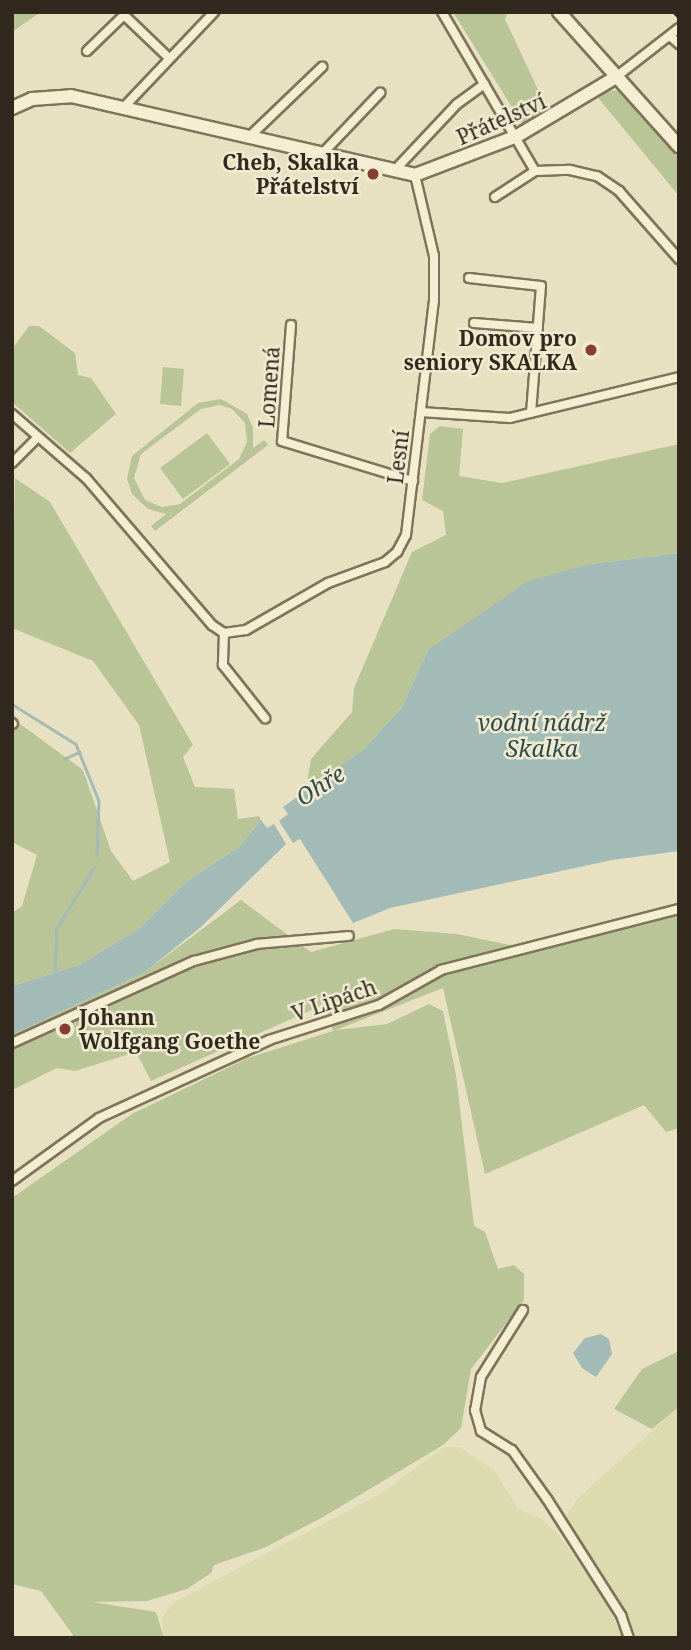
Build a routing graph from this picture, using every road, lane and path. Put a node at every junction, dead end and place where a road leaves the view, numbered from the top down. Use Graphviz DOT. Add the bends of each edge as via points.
graph roads {
  1 [pos="215,12"];
  2 [pos="442,12"];
  3 [pos="559,12"];
  4 [pos="679,28"];
  5 [pos="671,37"];
  6 [pos="679,44"];
  7 [pos="86,51"];
  8 [pos="169,58"];
  9 [pos="322,67"];
  10 [pos="616,77"];
  11 [pos="485,84"];
  12 [pos="380,93"];
  13 [pos="124,107"];
  14 [pos="12,108"];
  15 [pos="517,136"];
  16 [pos="248,138"];
  17 [pos="679,146"];
  18 [pos="321,155"];
  19 [pos="535,171"];
  20 [pos="393,172"];
  21 [pos="415,175"];
  22 [pos="495,197"];
  23 [pos="679,259"];
  24 [pos="469,278"];
  25 [pos="474,323"];
  26 [pos="291,325"];
  27 [pos="538,328"];
  28 [pos="679,377"];
  29 [pos="421,412"];
  30 [pos="530,413"];
  31 [pos="12,414"];
  32 [pos="37,438"];
  33 [pos="12,463"];
  34 [pos="413,481"];
  35 [pos="224,633"];
  36 [pos="265,718"];
  37 [pos="679,909"];
  38 [pos="349,936"];
  39 [pos="12,1043"];
  40 [pos="12,1181"];
  41 [pos="523,1310"];
  42 [pos="629,1638"];
  1 -- 8 [label="street"];
  2 -- 11 [label="street"];
  3 -- 10 [label="street"];
  4 -- 5 [label="street"];
  5 -- 6 [label="street"];
  5 -- 10 [label="street"];
  7 -- 8 [label="street" via="124,15"];
  8 -- 13 [label="street"];
  9 -- 16 [label="street"];
  10 -- 15 [label="street, Přátelství"];
  10 -- 17 [label="street"];
  11 -- 15 [label="street"];
  11 -- 20 [label="street, Přátelství" via="457,104"];
  12 -- 18 [label="street"];
  13 -- 14 [label="street, Přátelství" via="58,95"];
  13 -- 16 [label="street, Přátelství"];
  15 -- 19 [label="street"];
  15 -- 21 [label="street, Přátelství"];
  16 -- 18 [label="street, Přátelství"];
  18 -- 20 [label="street, Přátelství"];
  19 -- 22 [label="street"];
  19 -- 23 [label="street" via="570,170 609,182"];
  20 -- 21 [label="street, Přátelství"];
  21 -- 29 [label="street, Lesní" via="435,268"];
  24 -- 27 [label="street" via="541,286"];
  25 -- 27 [label="street"];
  26 -- 34 [label="street, Lomená" via="282,441"];
  27 -- 30 [label="street"];
  28 -- 30 [label="street"];
  29 -- 30 [label="street" via="497,418"];
  29 -- 34 [label="street, Lesní"];
  31 -- 32 [label="street"];
  32 -- 33 [label="street"];
  32 -- 35 [label="street" via="86,478 212,625"];
  34 -- 35 [label="street, Lesní" via="406,535 385,562 328,583 246,629"];
  35 -- 36 [label="street" via="223,666"];
  37 -- 40 [label="street, V Lipách" via="441,970 379,1005 205,1066 99,1118"];
  38 -- 39 [label="street" via="266,942 194,961"];
  41 -- 42 [label="street" via="481,1377 475,1410 481,1431 512,1450 621,1615"];
}
